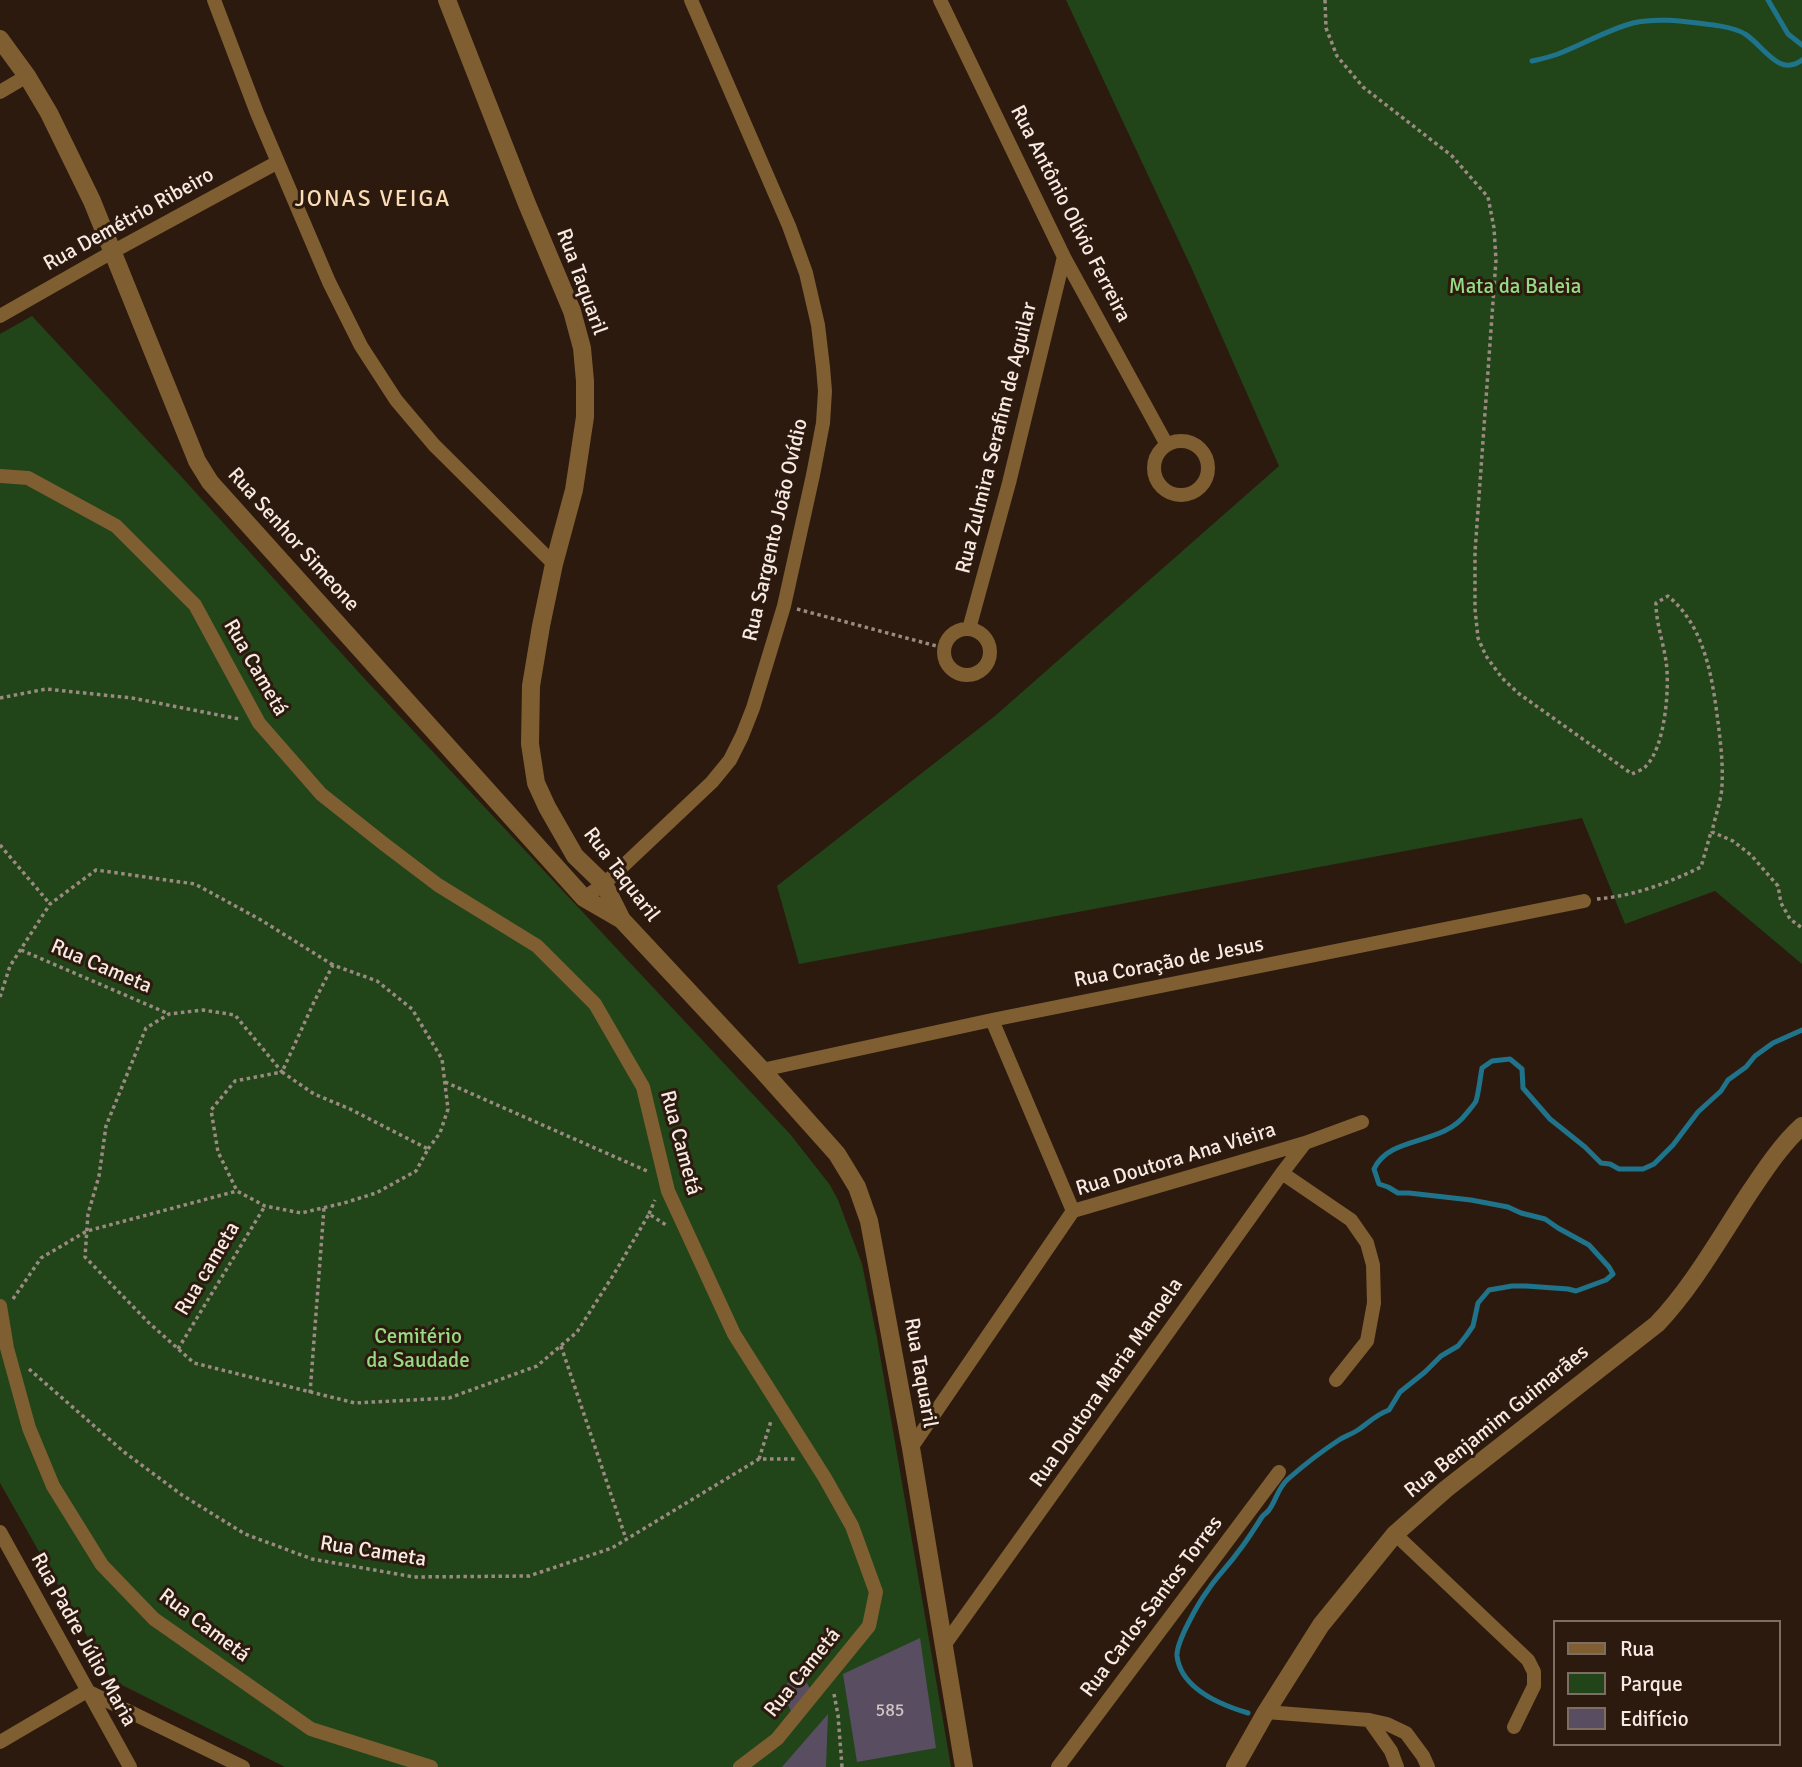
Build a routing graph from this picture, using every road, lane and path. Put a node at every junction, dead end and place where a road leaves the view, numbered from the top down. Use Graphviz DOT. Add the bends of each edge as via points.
graph roads {
  1 [pos="214,0"];
  2 [pos="447,0"];
  3 [pos="691,0"];
  4 [pos="940,0"];
  5 [pos="1325,0"];
  6 [pos="0,40"];
  7 [pos="27,76"];
  8 [pos="0,92"];
  9 [pos="278,162"];
  10 [pos="114,251"];
  11 [pos="1064,257"];
  12 [pos="0,316"];
  13 [pos="1167,445"];
  14 [pos="0,476"];
  15 [pos="554,564"];
  16 [pos="784,606"];
  17 [pos="969,629"];
  18 [pos="944,648"];
  19 [pos="0,698"];
  20 [pos="259,723"];
  21 [pos="1712,831"];
  22 [pos="0,845"];
  23 [pos="604,884"];
  24 [pos="583,898"];
  25 [pos="1584,901"];
  26 [pos="50,904"];
  27 [pos="622,920"];
  28 [pos="1802,929"];
  29 [pos="21,950"];
  30 [pos="333,965"];
  31 [pos="0,997"];
  32 [pos="169,1014"];
  33 [pos="992,1020"];
  34 [pos="762,1070"];
  35 [pos="282,1072"];
  36 [pos="445,1082"];
  37 [pos="1362,1122"];
  38 [pos="1802,1126"];
  39 [pos="1305,1143"];
  40 [pos="428,1149"];
  41 [pos="1282,1173"];
  42 [pos="665,1179"];
  43 [pos="237,1191"];
  44 [pos="265,1206"];
  45 [pos="324,1208"];
  46 [pos="1073,1211"];
  47 [pos="649,1214"];
  48 [pos="87,1231"];
  49 [pos="691,1241"];
  50 [pos="1,1311"];
  51 [pos="561,1346"];
  52 [pos="178,1349"];
  53 [pos="8,1350"];
  54 [pos="1336,1380"];
  55 [pos="310,1393"];
  56 [pos="776,1402"];
  57 [pos="911,1448"];
  58 [pos="759,1459"];
  59 [pos="813,1460"];
  60 [pos="1279,1472"];
  61 [pos="0,1532"];
  62 [pos="1395,1534"];
  63 [pos="626,1539"];
  64 [pos="943,1647"];
  65 [pos="830,1674"];
  66 [pos="87,1691"];
  67 [pos="1266,1712"];
  68 [pos="1369,1720"];
  69 [pos="1514,1727"];
  70 [pos="0,1742"];
  71 [pos="130,1767"];
  72 [pos="243,1767"];
  73 [pos="431,1767"];
  74 [pos="740,1767"];
  75 [pos="842,1767"];
  76 [pos="964,1767"];
  77 [pos="1058,1767"];
  78 [pos="1235,1767"];
  79 [pos="1397,1767"];
  80 [pos="1428,1767"];
  1 -- 9 [label="street"];
  2 -- 15 [label="street, Rua Taquaril" via="572,312 582,348 585,416 574,490"];
  3 -- 16 [label="street, Rua Sargento João Ovídio" via="789,226 818,324 823,423"];
  4 -- 11 [label="street, Rua Antônio Olívio Ferreira"];
  5 -- 21 [label="path" via="1326,28 1337,56 1363,87 1452,156 1488,197 1496,260 1475,552 1478,638 1486,656 1518,692 1632,774 1646,767 1658,748 1667,664 1656,603 1668,596 1679,605 1700,640 1713,685 1722,786"];
  6 -- 7 [label="street, Rua Senhor Simeone"];
  7 -- 8 [label="street"];
  7 -- 10 [label="street, Rua Senhor Simeone"];
  9 -- 10 [label="street, Rua Demétrio Ribeiro"];
  9 -- 15 [label="street" via="345,317 384,383 434,445"];
  10 -- 12 [label="street, Rua Demétrio Ribeiro"];
  10 -- 24 [label="street, Rua Senhor Simeone" via="197,461 210,482"];
  11 -- 13 [label="street, Rua Antônio Olívio Ferreira"];
  11 -- 17 [label="street, Rua Zulmira Serafim de Aguilar"];
  14 -- 20 [label="street, Rua Cametá" via="28,478 116,526 195,605"];
  15 -- 23 [label="street, Rua Taquaril" via="531,686 530,744 536,783 575,856"];
  16 -- 18 [label="path"];
  16 -- 23 [label="street, Rua Sargento João Ovídio" via="753,708 730,760"];
  17 -- 18 [label="street" via="953,633"];
  17 -- 18 [label="street" via="984,636 989,646 985,667 979,672 963,675 952,670"];
  19 -- 20 [label="path" via="46,689 132,698"];
  20 -- 42 [label="street, Rua Cametá" via="321,794 438,884 537,946 594,1004 643,1087"];
  21 -- 25 [label="path" via="1701,867 1641,891"];
  21 -- 28 [label="path" via="1751,855 1778,886 1781,903"];
  22 -- 26 [label="path"];
  23 -- 24 [label="street, Rua Sargento João Ovídio"];
  23 -- 27 [label="street, Rua Taquaril"];
  24 -- 27 [label="street, Rua Senhor Simeone"];
  25 -- 33 [label="street, Rua Coração de Jesus"];
  26 -- 29 [label="path"];
  26 -- 30 [label="path" via="96,870 195,884"];
  27 -- 34 [label="street, Rua Taquaril"];
  29 -- 31 [label="path" via="10,966"];
  29 -- 32 [label="path, Rua Cameta"];
  30 -- 35 [label="path"];
  30 -- 36 [label="path" via="377,981 412,1009 442,1059"];
  32 -- 35 [label="path, Rua Cameta" via="203,1010 235,1015"];
  32 -- 48 [label="path, Rua Cameta" via="146,1028 106,1126"];
  33 -- 34 [label="street, Rua Coração de Jesus"];
  33 -- 46 [label="street"];
  34 -- 57 [label="street, Rua Taquaril" via="837,1154 857,1187 869,1221"];
  35 -- 40 [label="path, Rua Cameta" via="314,1094"];
  35 -- 43 [label="path, Rua Cameta" via="236,1081 211,1110 218,1152"];
  36 -- 40 [label="path" via="448,1109 440,1133"];
  36 -- 42 [label="path"];
  37 -- 39 [label="street, Rua Doutora Ana Vieira"];
  38 -- 62 [label="street, Rua Benjamim Guimarães" via="1760,1175 1677,1302 1657,1324"];
  39 -- 41 [label="street, Rua Doutora Maria Manoela"];
  39 -- 46 [label="street, Rua Doutora Ana Vieira"];
  40 -- 45 [label="path, Rua Cameta" via="415,1171 376,1193"];
  41 -- 54 [label="street" via="1351,1220 1367,1243 1373,1265 1374,1303 1367,1341"];
  41 -- 64 [label="street, Rua Doutora Maria Manoela"];
  42 -- 47 [label="path, Rua Cameta"];
  42 -- 49 [label="street, Rua Cametá"];
  43 -- 44 [label="path, Rua Cameta"];
  43 -- 48 [label="path, Rua Cameta"];
  44 -- 45 [label="path, Rua Cameta" via="301,1213"];
  44 -- 52 [label="path, Rua cameta"];
  45 -- 55 [label="path"];
  46 -- 57 [label="street, Rua Doutora Ana Vieira"];
  47 -- 49 [label="path"];
  47 -- 51 [label="path, Rua Cameta" via="577,1332"];
  48 -- 50 [label="path, Rua Cameta" via="41,1258"];
  48 -- 52 [label="path, Rua Cameta" via="85,1257"];
  49 -- 56 [label="street, Rua Cametá" via="734,1334"];
  50 -- 53 [label="street, Rua Cametá"];
  51 -- 55 [label="path, Rua Cameta" via="537,1366 449,1398 355,1403"];
  51 -- 63 [label="path"];
  52 -- 55 [label="path, Rua Cameta" via="194,1363"];
  53 -- 63 [label="path, Rua Cameta" via="124,1452 182,1495 245,1534 312,1559 414,1577 529,1576"];
  53 -- 73 [label="street, Rua Cametá" via="29,1428 53,1486 102,1565 153,1619 311,1729"];
  56 -- 58 [label="path"];
  56 -- 59 [label="street, Rua Cametá"];
  57 -- 64 [label="street, Rua Taquaril"];
  58 -- 59 [label="path"];
  58 -- 63 [label="path, Rua Cameta"];
  59 -- 65 [label="street, Rua Cametá" via="852,1526 876,1592 869,1626"];
  60 -- 77 [label="street, Rua Carlos Santos Torres"];
  61 -- 66 [label="street, Rua Padre Júlio Maria"];
  62 -- 67 [label="street, Rua Benjamim Guimarães" via="1321,1625"];
  62 -- 69 [label="street" via="1528,1660 1534,1686"];
  64 -- 76 [label="street, Rua Taquaril"];
  65 -- 74 [label="street, Rua Cametá" via="777,1739"];
  65 -- 75 [label="path"];
  66 -- 70 [label="street"];
  66 -- 71 [label="street, Rua Padre Júlio Maria"];
  66 -- 72 [label="street"];
  67 -- 68 [label="street"];
  67 -- 78 [label="street, Rua Benjamim Guimarães"];
  68 -- 79 [label="street"];
  68 -- 80 [label="street" via="1406,1732"];
}
